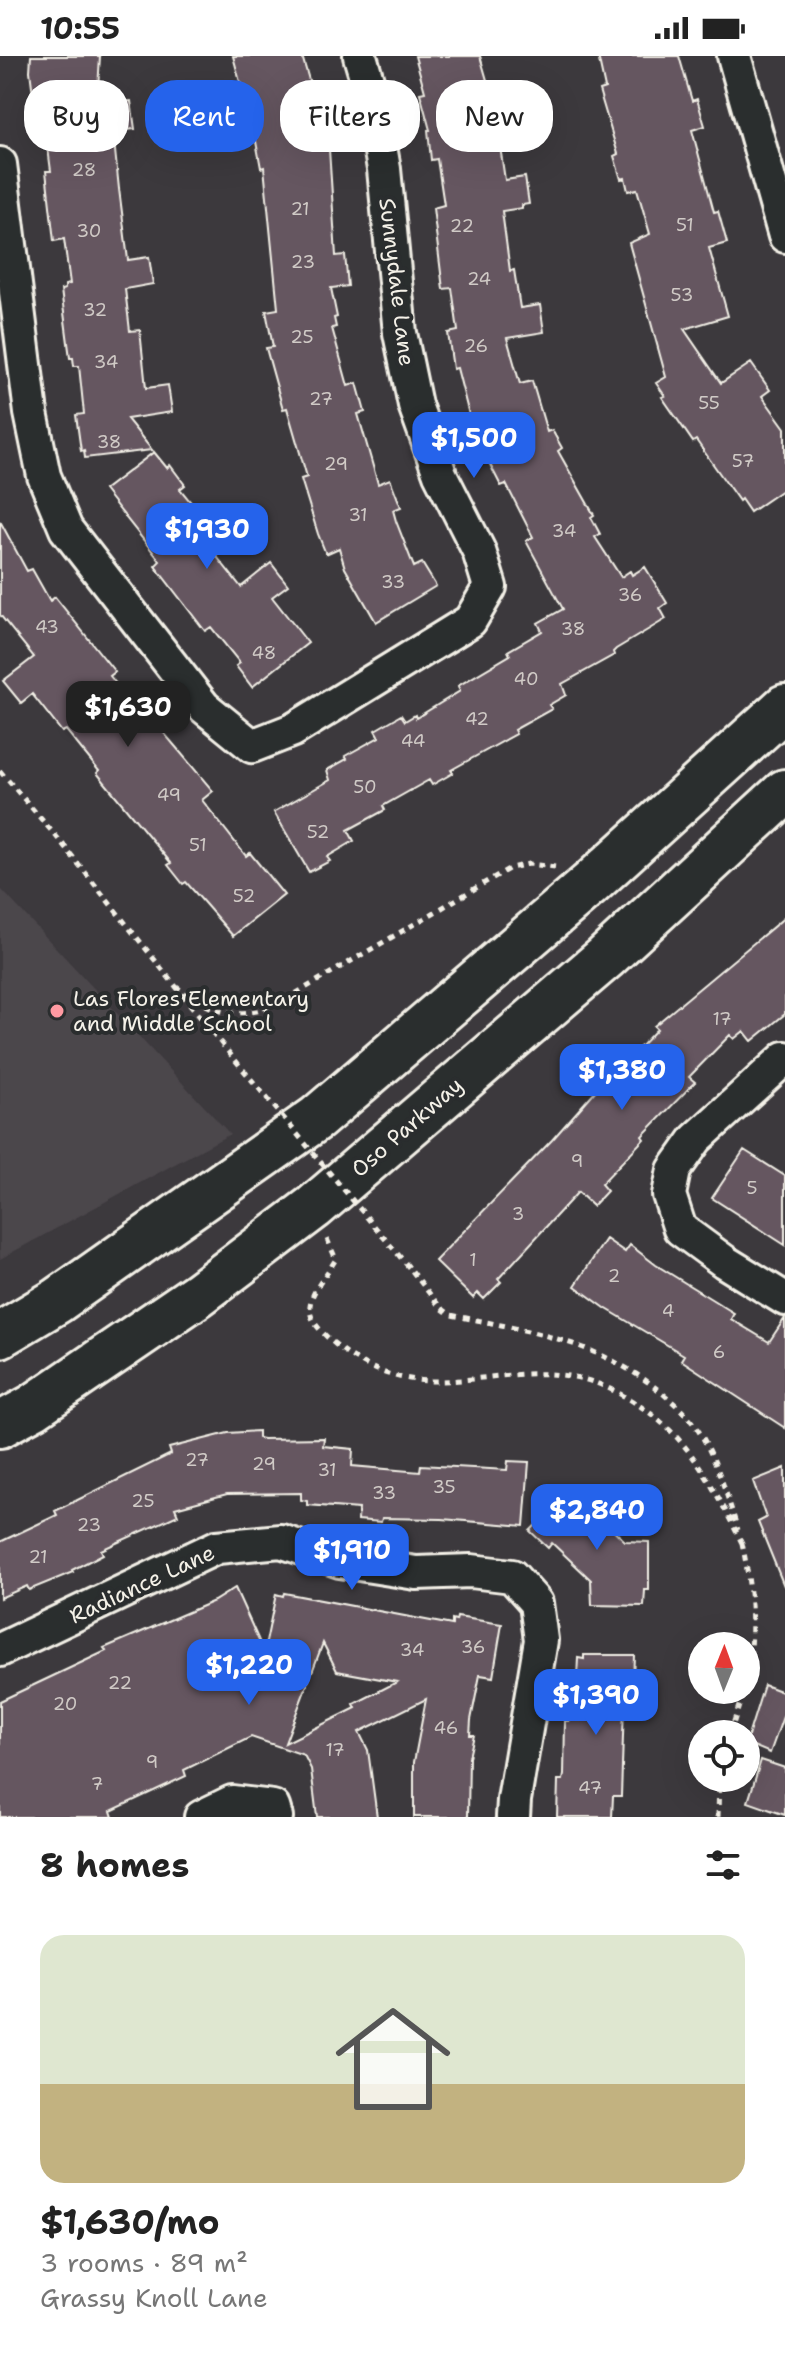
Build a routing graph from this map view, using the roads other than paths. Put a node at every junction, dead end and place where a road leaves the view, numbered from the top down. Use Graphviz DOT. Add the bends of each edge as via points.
graph roads {
  1 [pos="360,56"];
  2 [pos="734,56"];
  3 [pos="0,164"];
  4 [pos="785,236"];
  5 [pos="785,707"];
  6 [pos="785,792"];
  7 [pos="785,1058"];
  8 [pos="785,1299"];
  9 [pos="0,1335"];
  10 [pos="0,1425"];
  11 [pos="0,1650"];
  12 [pos="201,1817"];
  13 [pos="276,1817"];
  14 [pos="513,1817"];
  1 -- 3 [label="street, Sunnydale Lane" via="384,169 400,333 415,405 490,587 470,621 293,730 252,746 204,707 66,529 44,476 31,413"];
  2 -- 4 [label="street"];
  5 -- 9 [label="main road" via="589,885 317,1118 57,1301"];
  6 -- 10 [label="main road, Oso Parkway" via="605,958 314,1207 199,1294"];
  7 -- 8 [label="street" via="696,1139 674,1170 669,1195 680,1229"];
  11 -- 14 [label="street, Radiance Lane" via="217,1547 281,1541 355,1564 416,1573 512,1576 536,1603 541,1640"];
  12 -- 13 [label="street" via="232,1802 273,1807"];
}
